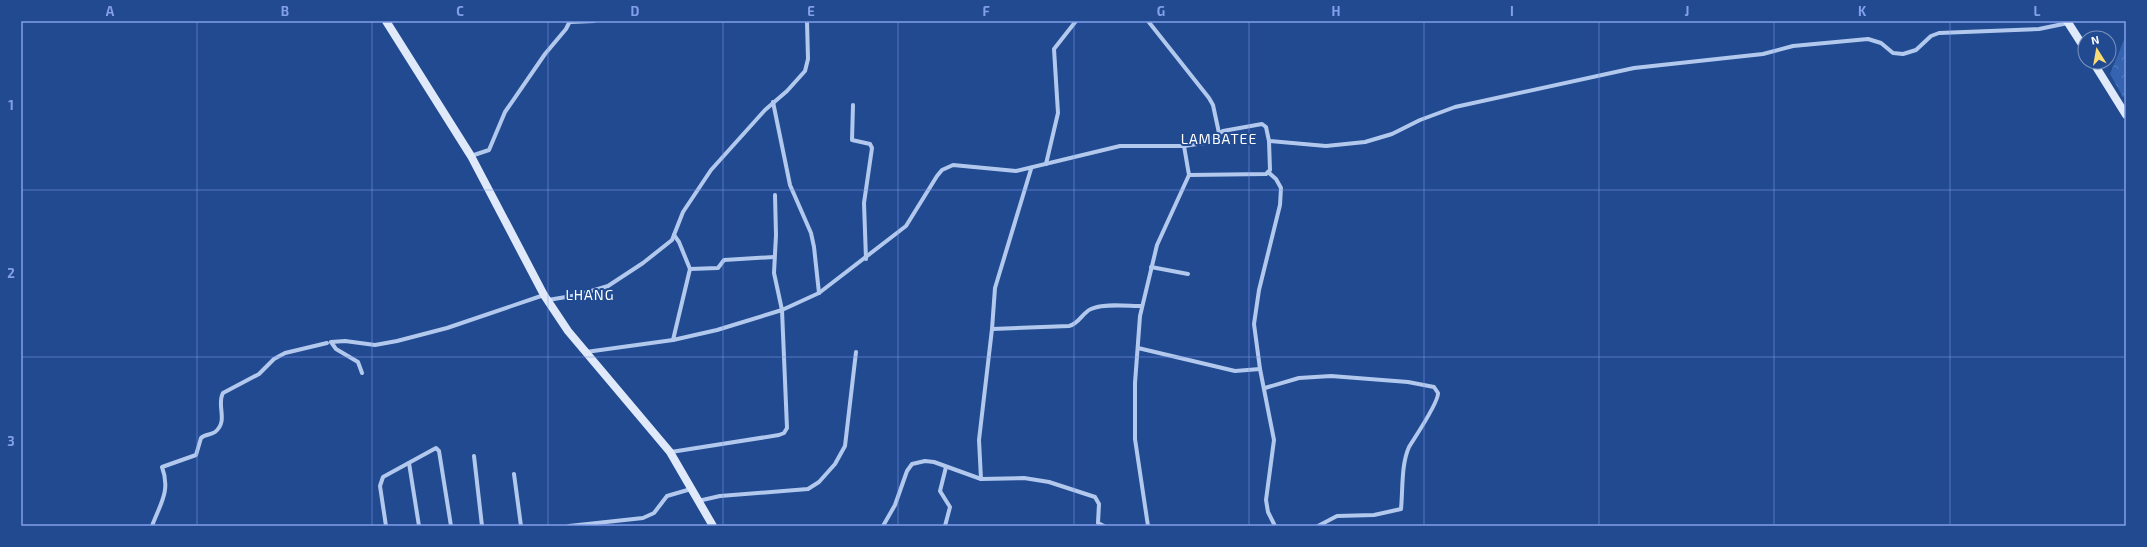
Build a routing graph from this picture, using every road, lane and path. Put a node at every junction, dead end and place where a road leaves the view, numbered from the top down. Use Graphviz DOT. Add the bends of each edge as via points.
graph roads {
  1 [pos="386,21"];
  2 [pos="594,21"];
  3 [pos="807,21"];
  4 [pos="1076,21"];
  5 [pos="1148,21"];
  6 [pos="570,22"];
  7 [pos="2068,22"];
  8 [pos="2077,36"];
  9 [pos="2098,70"];
  10 [pos="773,102"];
  11 [pos="853,105"];
  12 [pos="2126,115"];
  13 [pos="1219,133"];
  14 [pos="1269,141"];
  15 [pos="1184,146"];
  16 [pos="471,156"];
  17 [pos="1046,164"];
  18 [pos="1031,169"];
  19 [pos="1268,172"];
  20 [pos="1188,175"];
  21 [pos="775,195"];
  22 [pos="674,235"];
  23 [pos="774,257"];
  24 [pos="866,258"];
  25 [pos="1151,267"];
  26 [pos="690,269"];
  27 [pos="1188,274"];
  28 [pos="819,293"];
  29 [pos="546,298"];
  30 [pos="1142,306"];
  31 [pos="782,310"];
  32 [pos="992,329"];
  33 [pos="674,340"];
  34 [pos="327,343"];
  35 [pos="1138,348"];
  36 [pos="586,352"];
  37 [pos="856,352"];
  38 [pos="1260,369"];
  39 [pos="362,373"];
  40 [pos="1265,388"];
  41 [pos="670,452"];
  42 [pos="474,456"];
  43 [pos="409,463"];
  44 [pos="946,466"];
  45 [pos="514,474"];
  46 [pos="981,479"];
  47 [pos="691,489"];
  48 [pos="698,501"];
  49 [pos="593,525"];
  50 [pos="152,526"];
  51 [pos="386,526"];
  52 [pos="419,526"];
  53 [pos="451,526"];
  54 [pos="482,526"];
  55 [pos="521,526"];
  56 [pos="569,526"];
  57 [pos="714,526"];
  58 [pos="883,526"];
  59 [pos="945,526"];
  60 [pos="1104,526"];
  61 [pos="1148,526"];
  62 [pos="1275,526"];
  63 [pos="1318,526"];
  1 -- 16 [label="street"];
  2 -- 6 [label="street"];
  3 -- 10 [label="street" via="808,59 805,71"];
  4 -- 17 [label="street" via="1054,49 1058,113"];
  5 -- 13 [label="street" via="1209,98"];
  6 -- 16 [label="street" via="505,112 489,150"];
  7 -- 8 [label="street"];
  7 -- 14 [label="street" via="2038,29 1939,33 1931,36 1916,50 1903,54 1893,53 1881,42 1868,39 1793,46 1763,54 1634,68 1455,107 1392,134 1365,142 1326,146"];
  9 -- 12 [label="street"];
  10 -- 22 [label="street" via="711,170 683,212"];
  10 -- 28 [label="street" via="790,185 811,233"];
  11 -- 24 [label="street" via="852,140 870,144 872,148 864,203"];
  13 -- 14 [label="street" via="1262,124 1266,127"];
  13 -- 15 [label="street" via="1208,142"];
  14 -- 19 [label="street"];
  15 -- 17 [label="street" via="1120,146"];
  15 -- 20 [label="street"];
  16 -- 29 [label="street"];
  17 -- 18 [label="street"];
  18 -- 24 [label="street" via="1016,171 953,165 947,167 937,176 906,226"];
  18 -- 32 [label="street" via="998,273"];
  19 -- 20 [label="street" via="1260,175"];
  19 -- 38 [label="street" via="1281,188 1280,205 1254,324"];
  20 -- 25 [label="street" via="1163,230"];
  21 -- 23 [label="street"];
  22 -- 26 [label="street"];
  22 -- 29 [label="street" via="664,248 608,286 578,295"];
  23 -- 26 [label="street" via="736,258 724,260 718,268"];
  23 -- 31 [label="street" via="774,273"];
  24 -- 28 [label="street"];
  25 -- 27 [label="street"];
  25 -- 30 [label="street"];
  26 -- 33 [label="street"];
  28 -- 31 [label="street"];
  29 -- 36 [label="street" via="568,332"];
  29 -- 39 [label="street" via="397,342 375,345 332,342 336,349 358,362"];
  30 -- 32 [label="street" via="1097,306 1087,311 1076,324 1069,326"];
  30 -- 35 [label="street"];
  31 -- 33 [label="street"];
  31 -- 41 [label="street" via="786,430 779,435"];
  32 -- 46 [label="street" via="979,440"];
  33 -- 36 [label="street"];
  34 -- 50 [label="street" via="284,353 259,374 223,393 222,422 215,432 200,438 196,455 162,467 167,486"];
  35 -- 38 [label="street" via="1235,371"];
  35 -- 61 [label="street" via="1135,439"];
  36 -- 41 [label="street"];
  37 -- 48 [label="street" via="845,446 835,464 819,482 808,489 720,496"];
  38 -- 40 [label="street"];
  40 -- 62 [label="street" via="1274,440 1266,500 1268,512"];
  40 -- 63 [label="street" via="1299,378 1331,376 1408,382 1434,387 1438,393 1405,459 1401,509 1374,515 1337,516"];
  41 -- 47 [label="street"];
  42 -- 54 [label="street"];
  43 -- 51 [label="street" via="383,477 380,483"];
  43 -- 52 [label="street"];
  43 -- 53 [label="street" via="434,448 439,449"];
  44 -- 46 [label="street"];
  44 -- 58 [label="street" via="924,461 912,464"];
  44 -- 59 [label="street" via="940,492 950,507"];
  45 -- 55 [label="street"];
  46 -- 60 [label="street" via="1024,478 1049,482 1094,497 1099,504 1098,523"];
  47 -- 48 [label="street"];
  47 -- 49 [label="street" via="667,496 654,513 643,518"];
  48 -- 57 [label="street"];
  49 -- 56 [label="street"];
}
